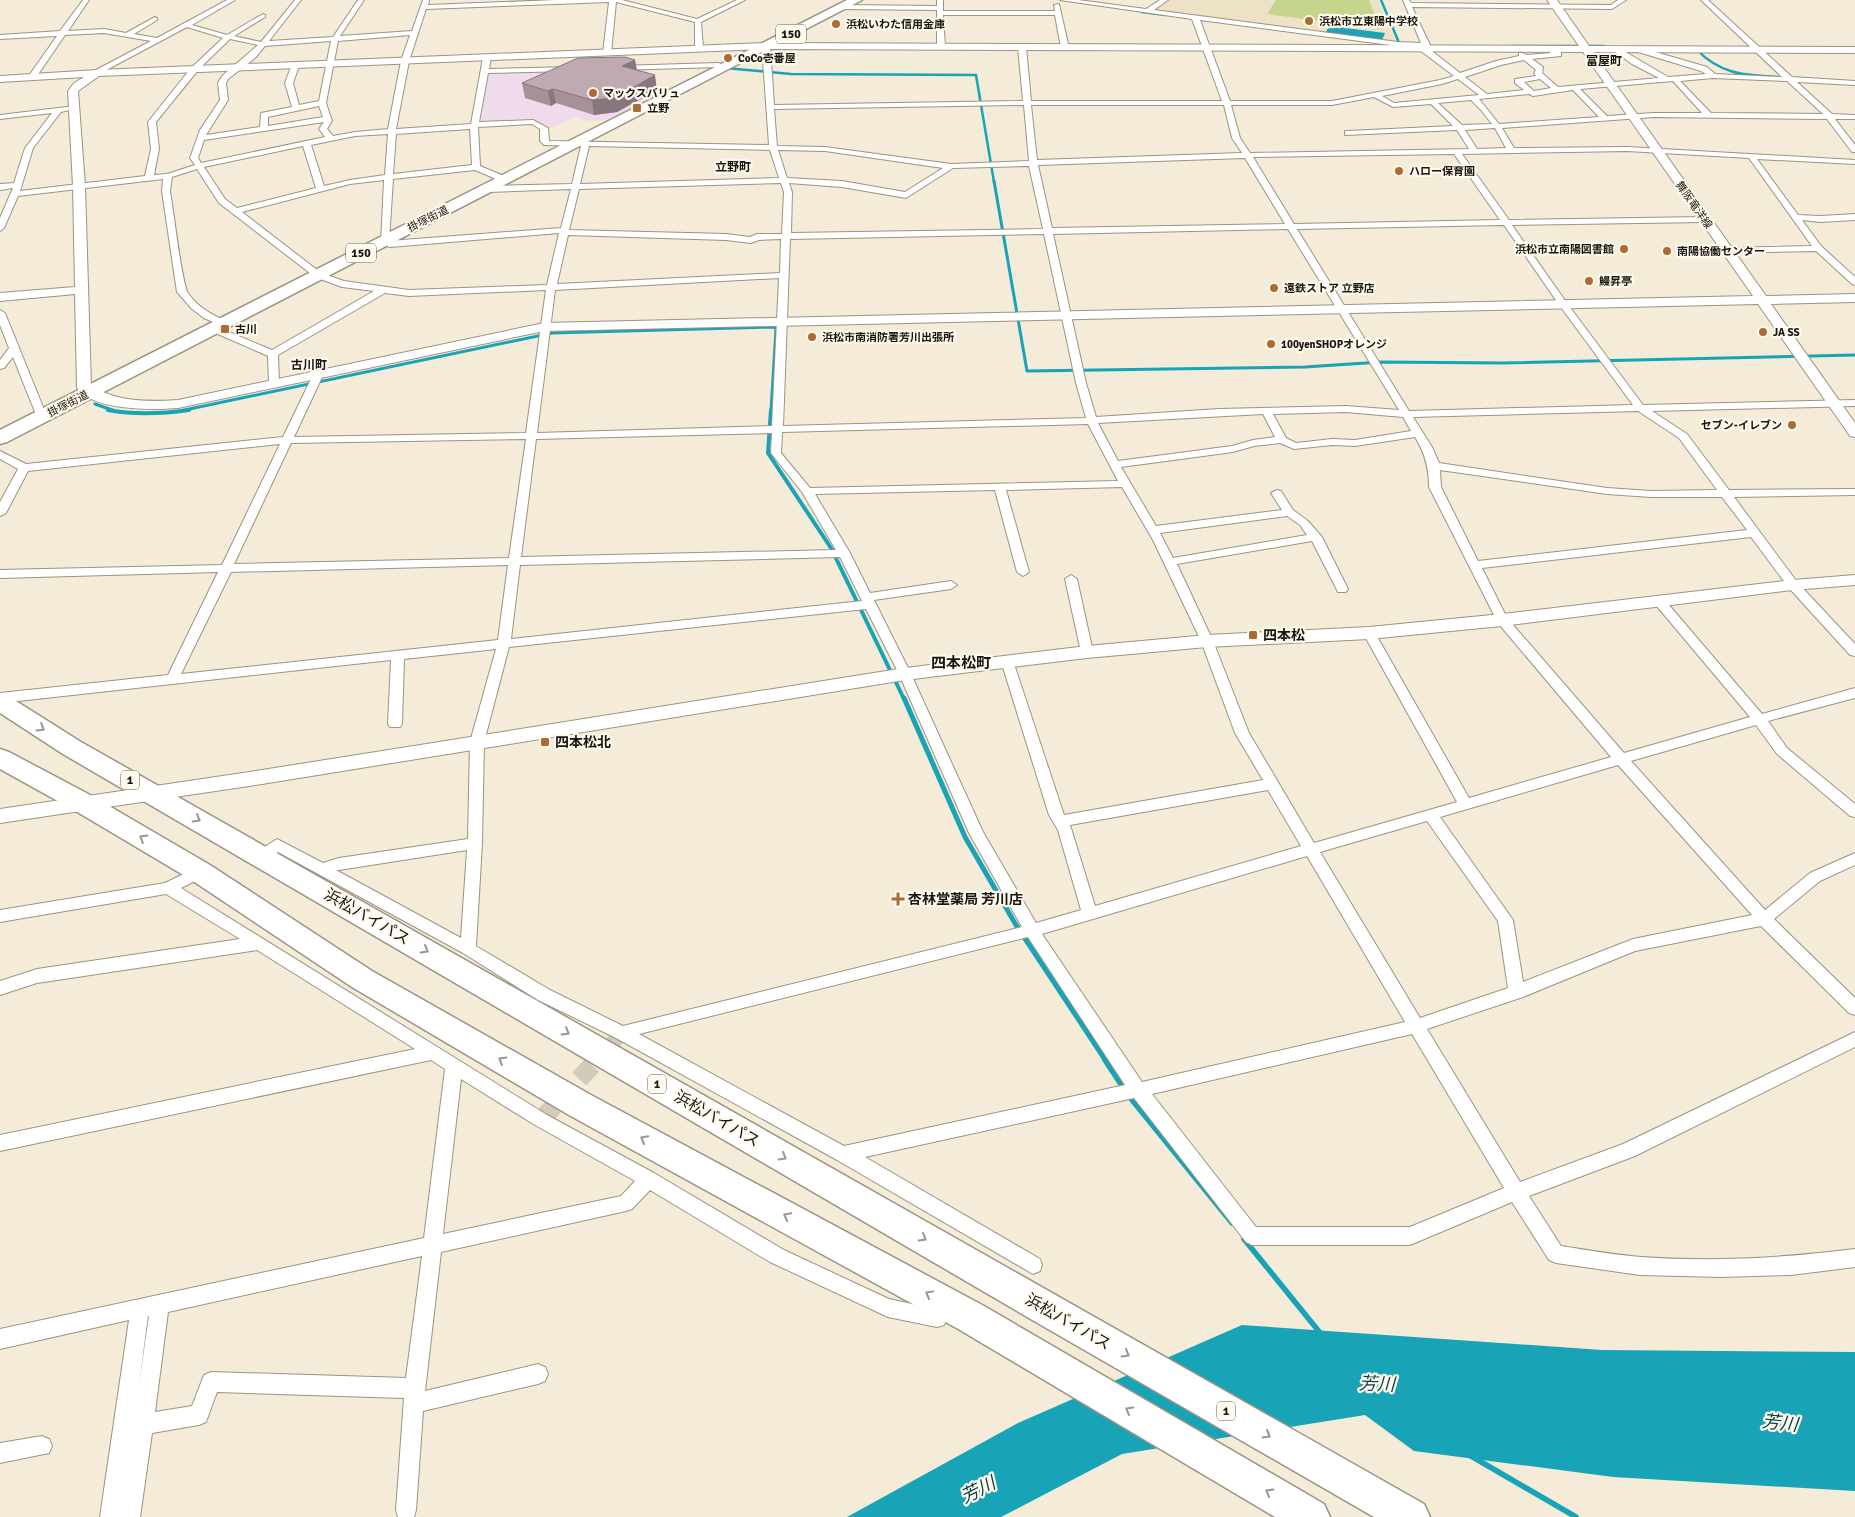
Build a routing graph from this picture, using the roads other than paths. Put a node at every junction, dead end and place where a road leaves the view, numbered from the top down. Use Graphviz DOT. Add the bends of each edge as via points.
graph roads {
  1 [pos="86,0"];
  2 [pos="232,0"];
  3 [pos="298,0"];
  4 [pos="361,0"];
  5 [pos="609,0"];
  6 [pos="613,0"];
  7 [pos="742,0"];
  8 [pos="856,0"];
  9 [pos="940,0"];
  10 [pos="1058,0"];
  11 [pos="1064,0"];
  12 [pos="1165,0"];
  13 [pos="1623,0"];
  14 [pos="1704,0"];
  15 [pos="552,1"];
  16 [pos="1408,3"];
  17 [pos="1553,3"];
  18 [pos="424,4"];
  19 [pos="842,7"];
  20 [pos="940,11"];
  21 [pos="1148,11"];
  22 [pos="1059,13"];
  23 [pos="263,16"];
  24 [pos="1195,17"];
  25 [pos="156,19"];
  26 [pos="698,21"];
  27 [pos="186,25"];
  28 [pos="62,33"];
  29 [pos="415,33"];
  30 [pos="129,34"];
  31 [pos="0,37"];
  32 [pos="228,37"];
  33 [pos="335,39"];
  34 [pos="157,40"];
  35 [pos="262,44"];
  36 [pos="766,46"];
  37 [pos="941,47"];
  38 [pos="1022,47"];
  39 [pos="1425,47"];
  40 [pos="1065,48"];
  41 [pos="1206,48"];
  42 [pos="699,49"];
  43 [pos="1515,49"];
  44 [pos="1550,49"];
  45 [pos="1586,49"];
  46 [pos="1617,49"];
  47 [pos="1638,49"];
  48 [pos="1757,50"];
  49 [pos="1855,50"];
  50 [pos="607,53"];
  51 [pos="487,58"];
  52 [pos="1525,58"];
  53 [pos="406,61"];
  54 [pos="332,64"];
  55 [pos="294,66"];
  56 [pos="725,67"];
  57 [pos="582,68"];
  58 [pos="611,68"];
  59 [pos="238,69"];
  60 [pos="195,70"];
  61 [pos="485,71"];
  62 [pos="97,73"];
  63 [pos="1458,76"];
  64 [pos="1714,76"];
  65 [pos="32,77"];
  66 [pos="1542,77"];
  67 [pos="0,79"];
  68 [pos="1670,79"];
  69 [pos="1789,79"];
  70 [pos="1855,83"];
  71 [pos="1610,84"];
  72 [pos="1574,87"];
  73 [pos="1556,89"];
  74 [pos="1530,92"];
  75 [pos="1374,95"];
  76 [pos="1485,96"];
  77 [pos="1472,97"];
  78 [pos="1431,100"];
  79 [pos="1028,102"];
  80 [pos="322,103"];
  81 [pos="1226,103"];
  82 [pos="772,107"];
  83 [pos="75,108"];
  84 [pos="296,108"];
  85 [pos="57,112"];
  86 [pos="1633,116"];
  87 [pos="1708,116"];
  88 [pos="1828,116"];
  89 [pos="1855,116"];
  90 [pos="0,117"];
  91 [pos="327,119"];
  92 [pos="1606,119"];
  93 [pos="474,125"];
  94 [pos="1497,126"];
  95 [pos="1460,128"];
  96 [pos="264,129"];
  97 [pos="392,130"];
  98 [pos="1348,133"];
  99 [pos="201,138"];
  100 [pos="330,138"];
  101 [pos="306,143"];
  102 [pos="582,143"];
  103 [pos="774,147"];
  104 [pos="1855,150"];
  105 [pos="1512,151"];
  106 [pos="1657,151"];
  107 [pos="1457,152"];
  108 [pos="1475,152"];
  109 [pos="1248,155"];
  110 [pos="1751,156"];
  111 [pos="1855,162"];
  112 [pos="1033,163"];
  113 [pos="199,165"];
  114 [pos="951,166"];
  115 [pos="476,167"];
  116 [pos="168,176"];
  117 [pos="389,177"];
  118 [pos="149,178"];
  119 [pos="506,180"];
  120 [pos="784,180"];
  121 [pos="80,186"];
  122 [pos="574,187"];
  123 [pos="0,188"];
  124 [pos="320,188"];
  125 [pos="487,189"];
  126 [pos="16,190"];
  127 [pos="235,210"];
  128 [pos="1794,217"];
  129 [pos="1855,217"];
  130 [pos="1704,219"];
  131 [pos="1507,222"];
  132 [pos="1291,227"];
  133 [pos="0,228"];
  134 [pos="563,231"];
  135 [pos="1047,232"];
  136 [pos="787,236"];
  137 [pos="384,242"];
  138 [pos="1818,248"];
  139 [pos="1727,251"];
  140 [pos="785,275"];
  141 [pos="318,276"];
  142 [pos="1855,282"];
  143 [pos="550,288"];
  144 [pos="81,290"];
  145 [pos="381,291"];
  146 [pos="0,297"];
  147 [pos="1855,298"];
  148 [pos="1762,300"];
  149 [pos="1563,304"];
  150 [pos="1340,309"];
  151 [pos="0,313"];
  152 [pos="1066,315"];
  153 [pos="783,322"];
  154 [pos="219,326"];
  155 [pos="544,327"];
  156 [pos="14,349"];
  157 [pos="273,354"];
  158 [pos="0,366"];
  159 [pos="318,375"];
  160 [pos="274,384"];
  161 [pos="90,392"];
  162 [pos="1855,403"];
  163 [pos="1834,404"];
  164 [pos="1640,408"];
  165 [pos="1268,412"];
  166 [pos="1406,414"];
  167 [pos="42,418"];
  168 [pos="1092,422"];
  169 [pos="773,429"];
  170 [pos="1418,433"];
  171 [pos="1855,434"];
  172 [pos="530,436"];
  173 [pos="0,438"];
  174 [pos="288,440"];
  175 [pos="1282,440"];
  176 [pos="0,454"];
  177 [pos="1114,465"];
  178 [pos="1434,466"];
  179 [pos="24,468"];
  180 [pos="1126,484"];
  181 [pos="1000,487"];
  182 [pos="807,492"];
  183 [pos="1855,492"];
  184 [pos="1278,493"];
  185 [pos="1725,495"];
  186 [pos="1290,512"];
  187 [pos="0,513"];
  188 [pos="1153,530"];
  189 [pos="1753,533"];
  190 [pos="1314,537"];
  191 [pos="844,553"];
  192 [pos="514,562"];
  193 [pos="1169,562"];
  194 [pos="1475,565"];
  195 [pos="226,569"];
  196 [pos="1023,572"];
  197 [pos="0,574"];
  198 [pos="1071,579"];
  199 [pos="1855,580"];
  200 [pos="951,585"];
  201 [pos="1793,585"];
  202 [pos="1342,590"];
  203 [pos="869,600"];
  204 [pos="1659,601"];
  205 [pos="1502,620"];
  206 [pos="1369,633"];
  207 [pos="1207,641"];
  208 [pos="504,642"];
  209 [pos="1087,652"];
  210 [pos="1855,652"];
  211 [pos="398,655"];
  212 [pos="1007,661"];
  213 [pos="905,674"];
  214 [pos="172,680"];
  215 [pos="1855,693"];
  216 [pos="0,698"];
  217 [pos="0,702"];
  218 [pos="1758,719"];
  219 [pos="395,724"];
  220 [pos="477,742"];
  221 [pos="0,758"];
  222 [pos="1621,759"];
  223 [pos="1272,784"];
  224 [pos="153,793"];
  225 [pos="83,803"];
  226 [pos="1465,804"];
  227 [pos="1855,812"];
  228 [pos="1430,814"];
  229 [pos="0,816"];
  230 [pos="1060,820"];
  231 [pos="475,843"];
  232 [pos="1310,849"];
  233 [pos="262,856"];
  234 [pos="1855,859"];
  235 [pos="322,869"];
  236 [pos="200,872"];
  237 [pos="168,888"];
  238 [pos="1090,913"];
  239 [pos="0,916"];
  240 [pos="1764,919"];
  241 [pos="1033,930"];
  242 [pos="259,943"];
  243 [pos="468,949"];
  244 [pos="0,988"];
  245 [pos="1517,992"];
  246 [pos="1855,1008"];
  247 [pos="1417,1026"];
  248 [pos="622,1033"];
  249 [pos="1855,1039"];
  250 [pos="431,1053"];
  251 [pos="454,1065"];
  252 [pos="1138,1090"];
  253 [pos="0,1143"];
  254 [pos="842,1154"];
  255 [pos="648,1179"];
  256 [pos="1516,1192"];
  257 [pos="434,1243"];
  258 [pos="1855,1258"];
  259 [pos="1033,1265"];
  260 [pos="160,1304"];
  261 [pos="140,1308"];
  262 [pos="937,1318"];
  263 [pos="0,1339"];
  264 [pos="538,1374"];
  265 [pos="414,1396"];
  266 [pos="143,1424"];
  267 [pos="42,1446"];
  268 [pos="0,1453"];
  269 [pos="131,1510"];
  270 [pos="406,1510"];
  271 [pos="111,1511"];
  272 [pos="1405,1514"];
  273 [pos="1311,1517"];
  1 -- 28 [label="street"];
  2 -- 27 [label="street"];
  3 -- 35 [label="street"];
  4 -- 33 [label="street"];
  5 -- 15 [label="street"];
  6 -- 26 [label="street"];
  6 -- 50 [label="street"];
  7 -- 26 [label="street"];
  8 -- 19 [label="highway, 掛塚街道 / 150"];
  9 -- 20 [label="street"];
  10 -- 22 [label="street"];
  11 -- 21 [label="street"];
  12 -- 21 [label="street"];
  13 -- 17 [label="street" via="1612,7"];
  14 -- 48 [label="street"];
  15 -- 18 [label="street"];
  16 -- 17 [label="street"];
  16 -- 39 [label="street"];
  17 -- 45 [label="street, 舞阪竜洋線"];
  18 -- 29 [label="street"];
  19 -- 20 [label="street"];
  19 -- 36 [label="highway, 掛塚街道 / 150"];
  20 -- 22 [label="street"];
  20 -- 37 [label="street"];
  21 -- 24 [label="street"];
  22 -- 40 [label="street"];
  23 -- 32 [label="street"];
  24 -- 39 [label="street"];
  24 -- 41 [label="street"];
  25 -- 30 [label="street"];
  26 -- 42 [label="street"];
  27 -- 32 [label="street"];
  27 -- 34 [label="street"];
  28 -- 30 [label="street" via="104,31"];
  28 -- 31 [label="street"];
  28 -- 65 [label="street"];
  29 -- 33 [label="street"];
  29 -- 53 [label="street"];
  30 -- 34 [label="street"];
  32 -- 35 [label="street"];
  32 -- 60 [label="street"];
  33 -- 35 [label="street"];
  33 -- 54 [label="street"];
  34 -- 62 [label="street"];
  35 -- 59 [label="street"];
  36 -- 37 [label="street"];
  36 -- 42 [label="street"];
  36 -- 56 [label="highway, 掛塚街道 / 150"];
  36 -- 82 [label="street"];
  37 -- 38 [label="street"];
  38 -- 40 [label="street"];
  38 -- 79 [label="street"];
  39 -- 41 [label="street"];
  39 -- 43 [label="street"];
  39 -- 63 [label="street"];
  40 -- 41 [label="street"];
  41 -- 81 [label="street"];
  42 -- 50 [label="street"];
  43 -- 44 [label="street"];
  43 -- 52 [label="street"];
  44 -- 45 [label="street"];
  44 -- 52 [label="street" via="1558,54"];
  45 -- 46 [label="street"];
  45 -- 71 [label="street, 舞阪竜洋線"];
  46 -- 47 [label="street"];
  46 -- 68 [label="street"];
  47 -- 48 [label="street"];
  47 -- 64 [label="street" via="1704,69"];
  48 -- 49 [label="street"];
  48 -- 69 [label="street"];
  50 -- 51 [label="street"];
  51 -- 53 [label="street"];
  51 -- 61 [label="street"];
  52 -- 63 [label="street"];
  52 -- 66 [label="street" via="1540,69 1538,73"];
  53 -- 54 [label="street"];
  53 -- 97 [label="street"];
  54 -- 55 [label="street"];
  54 -- 80 [label="street"];
  55 -- 59 [label="street"];
  55 -- 84 [label="street" via="289,83"];
  56 -- 58 [label="street"];
  56 -- 102 [label="highway, 掛塚街道 / 150"];
  57 -- 61 [label="street"];
  59 -- 60 [label="street"];
  59 -- 99 [label="street" via="222,83 224,100"];
  60 -- 62 [label="street"];
  60 -- 118 [label="street" via="152,122 155,149"];
  61 -- 93 [label="street"];
  62 -- 65 [label="street"];
  62 -- 83 [label="street" via="73,91"];
  63 -- 75 [label="street"];
  63 -- 76 [label="street"];
  64 -- 68 [label="street"];
  64 -- 69 [label="street"];
  65 -- 67 [label="street"];
  66 -- 73 [label="street"];
  66 -- 74 [label="street" via="1518,81"];
  68 -- 71 [label="street"];
  68 -- 87 [label="street"];
  69 -- 70 [label="street"];
  69 -- 88 [label="street"];
  71 -- 72 [label="street"];
  71 -- 86 [label="street, 舞阪竜洋線"];
  72 -- 73 [label="street"];
  72 -- 92 [label="street"];
  73 -- 74 [label="street" via="1544,93"];
  74 -- 76 [label="street"];
  75 -- 78 [label="street" via="1394,104"];
  75 -- 81 [label="street" via="1332,103"];
  76 -- 77 [label="street"];
  77 -- 78 [label="street"];
  77 -- 94 [label="street"];
  78 -- 95 [label="street"];
  79 -- 81 [label="street"];
  79 -- 82 [label="street"];
  79 -- 112 [label="street"];
  80 -- 84 [label="street"];
  80 -- 91 [label="street"];
  81 -- 109 [label="street" via="1236,138"];
  82 -- 103 [label="street"];
  83 -- 85 [label="street"];
  83 -- 121 [label="street"];
  84 -- 96 [label="street" via="264,115"];
  85 -- 90 [label="street"];
  85 -- 126 [label="street" via="29,148"];
  86 -- 87 [label="street"];
  86 -- 92 [label="street"];
  86 -- 106 [label="street, 舞阪竜洋線"];
  87 -- 88 [label="street"];
  88 -- 89 [label="street"];
  88 -- 104 [label="street"];
  91 -- 96 [label="street"];
  91 -- 100 [label="street" via="323,129"];
  92 -- 94 [label="street"];
  93 -- 97 [label="street"];
  93 -- 102 [label="street" via="533,122 544,128 544,141 547,143"];
  93 -- 115 [label="street"];
  94 -- 95 [label="street"];
  94 -- 105 [label="street"];
  95 -- 98 [label="street"];
  95 -- 108 [label="street"];
  96 -- 99 [label="street"];
  97 -- 100 [label="street"];
  97 -- 117 [label="street"];
  99 -- 113 [label="street" via="194,158"];
  100 -- 101 [label="street"];
  101 -- 113 [label="street"];
  101 -- 124 [label="street"];
  102 -- 103 [label="street"];
  102 -- 119 [label="highway, 掛塚街道 / 150"];
  102 -- 122 [label="street"];
  103 -- 114 [label="street" via="825,149"];
  103 -- 120 [label="street"];
  105 -- 106 [label="street"];
  105 -- 108 [label="street"];
  106 -- 110 [label="street"];
  106 -- 130 [label="street, 舞阪竜洋線"];
  107 -- 108 [label="street"];
  107 -- 109 [label="street"];
  107 -- 131 [label="street"];
  109 -- 112 [label="street"];
  109 -- 132 [label="street"];
  110 -- 111 [label="street"];
  110 -- 128 [label="street"];
  112 -- 114 [label="street"];
  112 -- 135 [label="street"];
  113 -- 116 [label="street"];
  113 -- 127 [label="street" via="222,201"];
  114 -- 120 [label="street" via="906,196 842,184"];
  115 -- 117 [label="street"];
  115 -- 119 [label="street"];
  116 -- 118 [label="street"];
  116 -- 154 [label="street" via="166,191 182,292"];
  117 -- 124 [label="street"];
  117 -- 137 [label="street"];
  118 -- 121 [label="street"];
  119 -- 125 [label="highway, 掛塚街道 / 150"];
  120 -- 122 [label="street"];
  120 -- 136 [label="street" via="788,192"];
  121 -- 126 [label="street"];
  121 -- 144 [label="street"];
  122 -- 125 [label="street"];
  122 -- 134 [label="street"];
  123 -- 126 [label="street"];
  124 -- 127 [label="street"];
  125 -- 137 [label="highway, 掛塚街道 / 150"];
  126 -- 133 [label="street"];
  127 -- 141 [label="street"];
  128 -- 129 [label="street"];
  128 -- 138 [label="street"];
  130 -- 131 [label="street"];
  130 -- 139 [label="street, 舞阪竜洋線"];
  131 -- 132 [label="street"];
  131 -- 149 [label="street"];
  132 -- 135 [label="street"];
  132 -- 150 [label="street"];
  134 -- 136 [label="street" via="751,240"];
  134 -- 137 [label="street"];
  134 -- 143 [label="street"];
  135 -- 136 [label="street"];
  135 -- 152 [label="street"];
  136 -- 140 [label="street"];
  137 -- 141 [label="highway, 掛塚街道 / 150"];
  138 -- 139 [label="street"];
  138 -- 142 [label="street"];
  139 -- 148 [label="street, 舞阪竜洋線"];
  140 -- 143 [label="street"];
  140 -- 153 [label="street"];
  141 -- 145 [label="street"];
  141 -- 154 [label="highway, 掛塚街道 / 150"];
  143 -- 145 [label="street"];
  143 -- 155 [label="street"];
  144 -- 146 [label="street"];
  144 -- 161 [label="street" via="84,388"];
  145 -- 157 [label="street"];
  147 -- 148 [label="street"];
  148 -- 149 [label="street"];
  148 -- 163 [label="street, 舞阪竜洋線"];
  149 -- 150 [label="street"];
  149 -- 164 [label="street"];
  150 -- 152 [label="street"];
  150 -- 166 [label="street"];
  151 -- 156 [label="street"];
  152 -- 153 [label="street"];
  152 -- 168 [label="street"];
  153 -- 155 [label="street"];
  153 -- 169 [label="street"];
  154 -- 157 [label="street"];
  154 -- 161 [label="highway, 掛塚街道 / 150"];
  155 -- 159 [label="street"];
  155 -- 172 [label="street"];
  156 -- 158 [label="street"];
  156 -- 167 [label="street"];
  157 -- 160 [label="street"];
  159 -- 160 [label="street"];
  159 -- 174 [label="street"];
  160 -- 161 [label="street" via="178,404 148,406 123,404"];
  161 -- 167 [label="highway, 掛塚街道 / 150"];
  162 -- 163 [label="street"];
  163 -- 164 [label="street"];
  163 -- 171 [label="street, 舞阪竜洋線"];
  164 -- 166 [label="street"];
  164 -- 185 [label="street" via="1683,436"];
  165 -- 166 [label="street" via="1346,409"];
  165 -- 168 [label="street" via="1160,415"];
  165 -- 175 [label="street"];
  166 -- 170 [label="street"];
  167 -- 173 [label="highway, 掛塚街道 / 150"];
  168 -- 169 [label="street"];
  168 -- 177 [label="street"];
  169 -- 172 [label="street"];
  169 -- 182 [label="street" via="776,453"];
  170 -- 175 [label="street" via="1302,446"];
  170 -- 178 [label="street"];
  172 -- 174 [label="street"];
  172 -- 192 [label="street"];
  174 -- 179 [label="street"];
  174 -- 195 [label="street"];
  175 -- 177 [label="street"];
  176 -- 179 [label="street"];
  177 -- 180 [label="street"];
  178 -- 185 [label="street" via="1606,491"];
  178 -- 194 [label="street" via="1435,487"];
  179 -- 187 [label="street"];
  180 -- 181 [label="street"];
  180 -- 188 [label="street"];
  181 -- 182 [label="street"];
  181 -- 196 [label="street"];
  182 -- 191 [label="street"];
  183 -- 185 [label="street"];
  184 -- 186 [label="street"];
  185 -- 189 [label="street"];
  186 -- 188 [label="street"];
  186 -- 190 [label="street"];
  188 -- 193 [label="street"];
  189 -- 194 [label="street"];
  189 -- 201 [label="street"];
  190 -- 193 [label="street"];
  190 -- 202 [label="street"];
  191 -- 192 [label="street"];
  191 -- 203 [label="street"];
  192 -- 195 [label="street"];
  192 -- 208 [label="street"];
  193 -- 207 [label="street"];
  194 -- 205 [label="street"];
  195 -- 197 [label="street"];
  195 -- 214 [label="street"];
  198 -- 209 [label="street"];
  199 -- 201 [label="street"];
  200 -- 203 [label="street"];
  201 -- 204 [label="street"];
  201 -- 210 [label="street"];
  203 -- 208 [label="street"];
  203 -- 213 [label="street"];
  204 -- 205 [label="street"];
  204 -- 218 [label="street"];
  205 -- 206 [label="street"];
  205 -- 222 [label="street"];
  206 -- 207 [label="street"];
  206 -- 226 [label="street"];
  207 -- 209 [label="street"];
  207 -- 223 [label="street" via="1242,733"];
  208 -- 211 [label="street"];
  208 -- 220 [label="street"];
  209 -- 212 [label="street"];
  211 -- 214 [label="street"];
  211 -- 219 [label="street"];
  212 -- 213 [label="street"];
  212 -- 230 [label="street"];
  213 -- 220 [label="street"];
  213 -- 241 [label="street" via="976,833"];
  214 -- 216 [label="street"];
  215 -- 218 [label="street"];
  217 -- 224 [label="highway, 浜松バイパス / 1, one-way" via="72,748"];
  218 -- 222 [label="street"];
  218 -- 227 [label="street" via="1782,751"];
  220 -- 224 [label="street"];
  220 -- 231 [label="street"];
  221 -- 225 [label="highway"];
  222 -- 226 [label="street"];
  222 -- 240 [label="street"];
  223 -- 230 [label="street"];
  223 -- 232 [label="street"];
  224 -- 225 [label="street"];
  224 -- 233 [label="highway, 浜松バイパス / 1, one-way"];
  225 -- 229 [label="street"];
  236 -- 225 [label="highway, one-way"];
  226 -- 228 [label="street"];
  228 -- 232 [label="street"];
  228 -- 245 [label="street" via="1505,920"];
  230 -- 238 [label="street"];
  231 -- 235 [label="street"];
  231 -- 243 [label="street"];
  232 -- 238 [label="street"];
  232 -- 247 [label="street"];
  233 -- 235 [label="street" via="277,845"];
  233 -- 272 [label="highway, 浜松バイパス / 1, one-way"];
  234 -- 240 [label="street" via="1815,877"];
  235 -- 243 [label="street"];
  236 -- 237 [label="street"];
  273 -- 236 [label="highway, one-way" via="972,1318 580,1104 362,979"];
  237 -- 239 [label="street"];
  237 -- 242 [label="street"];
  238 -- 241 [label="street"];
  240 -- 245 [label="street" via="1633,945"];
  240 -- 246 [label="street"];
  241 -- 248 [label="street"];
  241 -- 252 [label="street" via="1056,970"];
  242 -- 244 [label="street" via="36,976"];
  242 -- 250 [label="street"];
  243 -- 248 [label="street" via="544,995"];
  245 -- 247 [label="street"];
  247 -- 252 [label="street"];
  247 -- 256 [label="street"];
  248 -- 254 [label="street"];
  249 -- 256 [label="street" via="1629,1150"];
  250 -- 251 [label="street"];
  250 -- 253 [label="street"];
  251 -- 255 [label="street" via="541,1120"];
  251 -- 257 [label="street"];
  252 -- 254 [label="street"];
  252 -- 256 [label="street" via="1252,1236 1410,1236"];
  254 -- 259 [label="street"];
  255 -- 257 [label="street" via="626,1203"];
  255 -- 262 [label="street" via="777,1256 888,1308"];
  256 -- 258 [label="street" via="1556,1254 1640,1266 1721,1268 1791,1266"];
  257 -- 260 [label="street"];
  257 -- 265 [label="street"];
  260 -- 261 [label="street"];
  260 -- 266 [label="street"];
  261 -- 263 [label="street"];
  261 -- 271 [label="street"];
  264 -- 265 [label="street"];
  265 -- 266 [label="street" via="211,1382 198,1415"];
  265 -- 270 [label="street"];
  266 -- 269 [label="street"];
  267 -- 268 [label="street"];
  269 -- 271 [label="street"];
}
